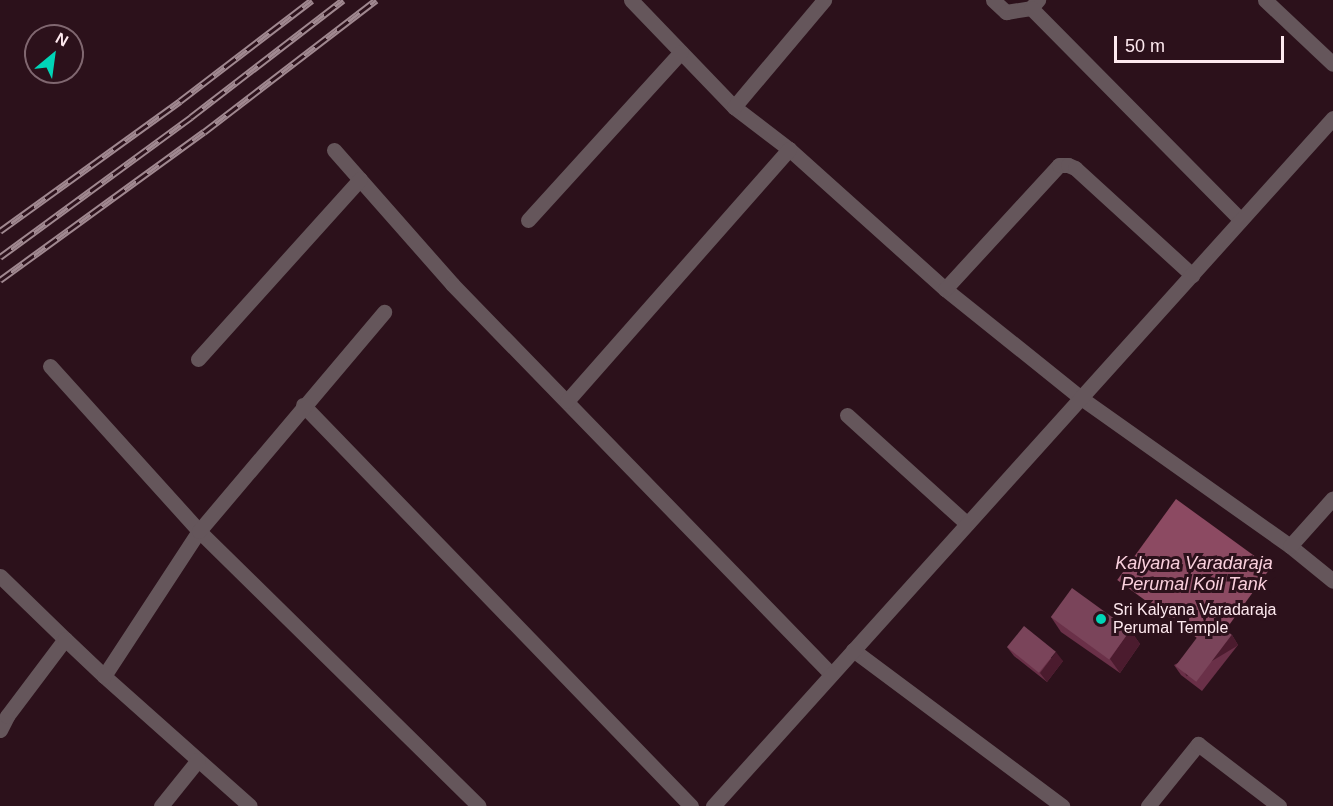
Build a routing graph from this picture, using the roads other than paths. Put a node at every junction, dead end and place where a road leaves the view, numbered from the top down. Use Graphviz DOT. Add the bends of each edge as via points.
graph roads {
  1 [pos="631,0"];
  2 [pos="824,0"];
  3 [pos="993,0"];
  4 [pos="1265,0"];
  5 [pos="1034,4"];
  6 [pos="681,52"];
  7 [pos="1333,64"];
  8 [pos="734,107"];
  9 [pos="1333,118"];
  10 [pos="789,149"];
  11 [pos="334,150"];
  12 [pos="360,179"];
  13 [pos="528,220"];
  14 [pos="1241,220"];
  15 [pos="1192,275"];
  16 [pos="945,289"];
  17 [pos="384,312"];
  18 [pos="198,358"];
  19 [pos="51,366"];
  20 [pos="1081,398"];
  21 [pos="567,401"];
  22 [pos="303,405"];
  23 [pos="847,415"];
  24 [pos="1333,498"];
  25 [pos="967,524"];
  26 [pos="199,531"];
  27 [pos="1290,546"];
  28 [pos="0,576"];
  29 [pos="1333,581"];
  30 [pos="65,639"];
  31 [pos="853,650"];
  32 [pos="831,674"];
  33 [pos="104,676"];
  34 [pos="2,719"];
  35 [pos="198,760"];
  36 [pos="161,806"];
  37 [pos="250,806"];
  38 [pos="479,806"];
  39 [pos="691,806"];
  40 [pos="713,806"];
  41 [pos="1062,806"];
  42 [pos="1148,806"];
  43 [pos="1279,806"];
  1 -- 6 [label="street"];
  2 -- 8 [label="street"];
  3 -- 5 [label="street" via="1006,12"];
  4 -- 7 [label="street"];
  5 -- 14 [label="street"];
  6 -- 8 [label="street"];
  6 -- 13 [label="street"];
  8 -- 10 [label="street"];
  9 -- 14 [label="street"];
  10 -- 16 [label="street"];
  10 -- 21 [label="street"];
  11 -- 12 [label="street"];
  12 -- 18 [label="street"];
  12 -- 21 [label="street" via="452,284"];
  14 -- 15 [label="street"];
  15 -- 16 [label="street" via="1075,168 1059,165"];
  15 -- 20 [label="street"];
  16 -- 20 [label="street"];
  17 -- 22 [label="street"];
  19 -- 26 [label="street"];
  20 -- 25 [label="street"];
  20 -- 27 [label="street"];
  21 -- 32 [label="street"];
  22 -- 26 [label="street"];
  22 -- 39 [label="street"];
  23 -- 25 [label="street"];
  24 -- 27 [label="street"];
  25 -- 31 [label="street"];
  26 -- 33 [label="street"];
  26 -- 38 [label="street"];
  27 -- 29 [label="street"];
  28 -- 30 [label="street"];
  30 -- 33 [label="street"];
  30 -- 34 [label="street"];
  31 -- 32 [label="street"];
  31 -- 41 [label="street"];
  32 -- 40 [label="street"];
  33 -- 35 [label="street"];
  35 -- 36 [label="street"];
  35 -- 37 [label="street"];
  42 -- 43 [label="street" via="1198,744"];
}
